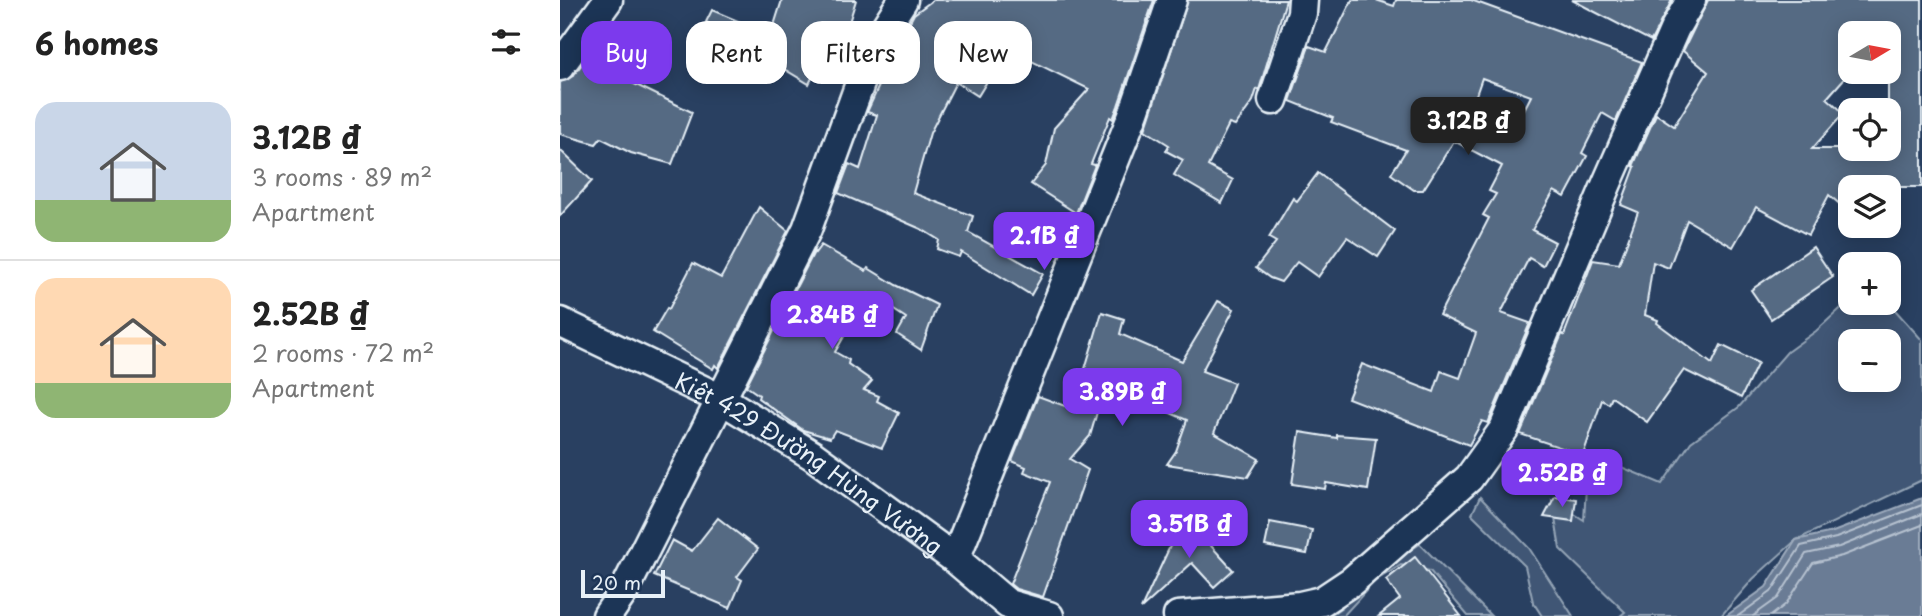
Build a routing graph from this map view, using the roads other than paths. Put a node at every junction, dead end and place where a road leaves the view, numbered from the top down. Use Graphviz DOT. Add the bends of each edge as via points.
graph roads {
  1 [pos="608,0"];
  2 [pos="903,0"];
  3 [pos="1172,0"];
  4 [pos="1303,0"];
  5 [pos="1691,0"];
  6 [pos="560,66"];
  7 [pos="1273,100"];
  8 [pos="560,322"];
  9 [pos="721,399"];
  10 [pos="955,559"];
  11 [pos="1323,608"];
  12 [pos="607,616"];
  13 [pos="1049,616"];
  14 [pos="1178,616"];
  1 -- 6 [label="street"];
  2 -- 9 [label="street" via="874,45 807,229"];
  3 -- 10 [label="street" via="1134,112"];
  4 -- 7 [label="street"];
  5 -- 11 [label="street" via="1606,183 1504,429 1469,478"];
  8 -- 9 [label="street, Kiệt 429 Đường Hùng Vương"];
  9 -- 10 [label="street, Kiệt 429 Đường Hùng Vương" via="812,455"];
  9 -- 12 [label="street"];
  10 -- 13 [label="street, Kiệt 429 Đường Hùng Vương" via="1008,604"];
  11 -- 14 [label="street"];
}
